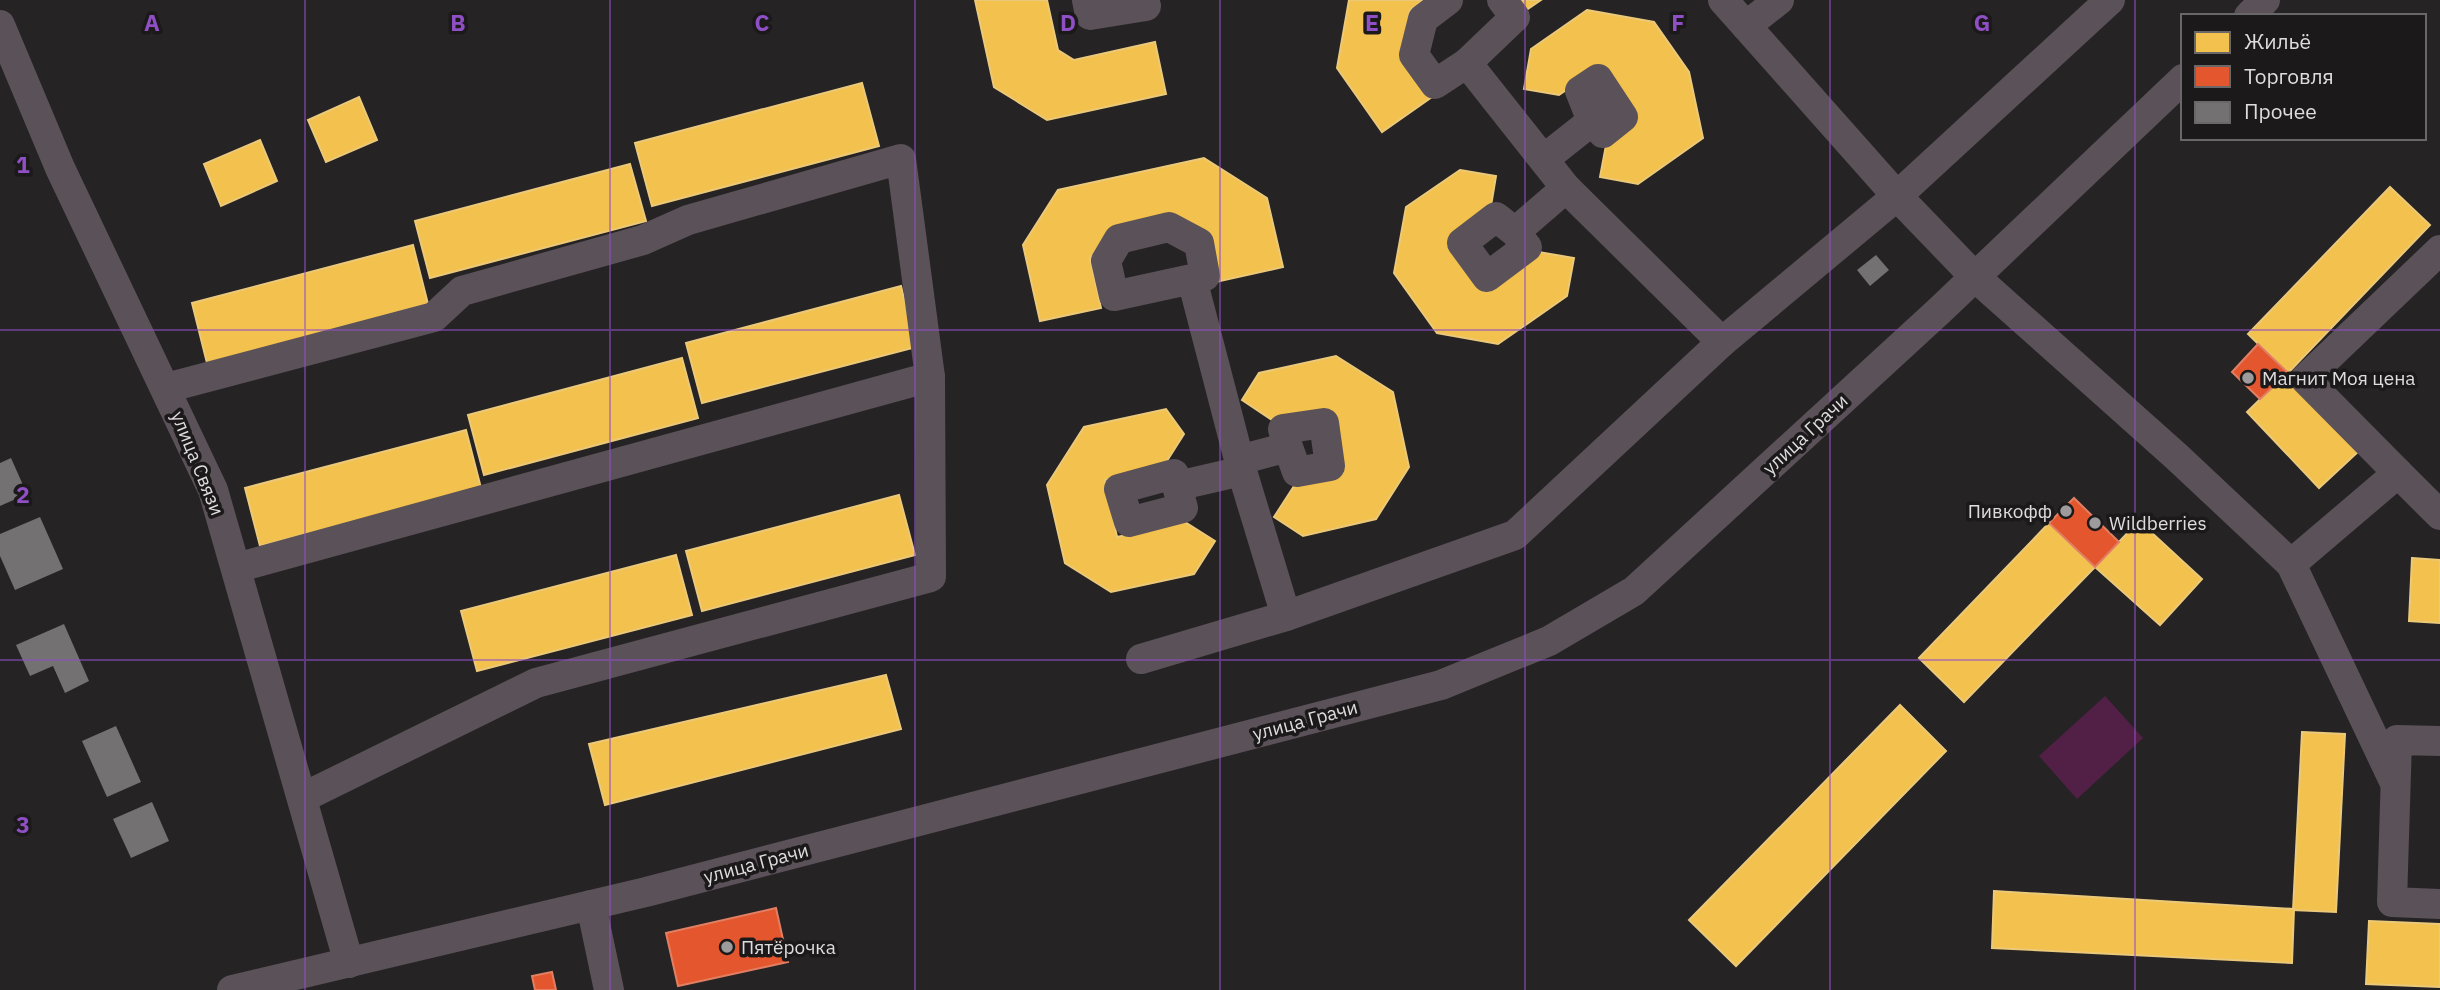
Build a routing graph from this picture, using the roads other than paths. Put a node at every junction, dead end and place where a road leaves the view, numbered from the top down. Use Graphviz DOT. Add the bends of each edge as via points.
graph roads {
  1 [pos="1087,0"];
  2 [pos="1448,0"];
  3 [pos="1502,0"];
  4 [pos="1723,0"];
  5 [pos="1779,0"];
  6 [pos="2110,0"];
  7 [pos="2265,0"];
  8 [pos="1146,6"];
  9 [pos="2251,14"];
  10 [pos="0,25"];
  11 [pos="1746,26"];
  12 [pos="1467,63"];
  13 [pos="2181,81"];
  14 [pos="1592,121"];
  15 [pos="1544,159"];
  16 [pos="1566,188"];
  17 [pos="1897,196"];
  18 [pos="1515,232"];
  19 [pos="2440,250"];
  20 [pos="1974,276"];
  21 [pos="1192,279"];
  22 [pos="1722,342"];
  23 [pos="930,377"];
  24 [pos="166,388"];
  25 [pos="1288,447"];
  26 [pos="1240,465"];
  27 [pos="2398,473"];
  28 [pos="1177,486"];
  29 [pos="2440,515"];
  30 [pos="2291,564"];
  31 [pos="236,568"];
  32 [pos="1286,616"];
  33 [pos="1141,659"];
  34 [pos="2440,741"];
  35 [pos="2396,785"];
  36 [pos="302,798"];
  37 [pos="2440,904"];
  38 [pos="591,905"];
  39 [pos="349,964"];
  40 [pos="232,990"];
  41 [pos="609,990"];
  1 -- 8 [label="street" via="1090,15"];
  2 -- 12 [label="street" via="1423,19 1414,55 1435,84"];
  3 -- 12 [label="street" via="1515,17"];
  4 -- 11 [label="street"];
  5 -- 11 [label="street"];
  6 -- 17 [label="street"];
  7 -- 9 [label="street"];
  10 -- 24 [label="street, улица Связи" via="60,168"];
  11 -- 17 [label="street"];
  12 -- 15 [label="street"];
  13 -- 20 [label="street, улица Грачи"];
  14 -- 15 [label="street"];
  15 -- 16 [label="street"];
  16 -- 18 [label="street"];
  16 -- 22 [label="street"];
  17 -- 20 [label="street"];
  17 -- 22 [label="street"];
  19 -- 27 [label="street" via="2305,379"];
  20 -- 30 [label="street"];
  20 -- 38 [label="street, улица Грачи" via="1634,591 1549,641 1441,685"];
  21 -- 26 [label="street"];
  22 -- 32 [label="street" via="1515,535"];
  23 -- 24 [label="street" via="901,159 462,291 433,317"];
  23 -- 31 [label="street"];
  23 -- 36 [label="street" via="931,578 536,683"];
  24 -- 31 [label="street, улица Связи" via="213,490"];
  25 -- 26 [label="street"];
  26 -- 28 [label="street"];
  26 -- 32 [label="street"];
  27 -- 29 [label="street"];
  27 -- 30 [label="street"];
  30 -- 35 [label="street"];
  31 -- 36 [label="street, улица Связи"];
  32 -- 33 [label="street"];
  34 -- 35 [label="street" via="2398,740"];
  35 -- 37 [label="street" via="2392,902"];
  36 -- 39 [label="street, улица Связи"];
  38 -- 39 [label="street, улица Грачи"];
  38 -- 41 [label="street"];
  39 -- 40 [label="street, улица Грачи"];
}
